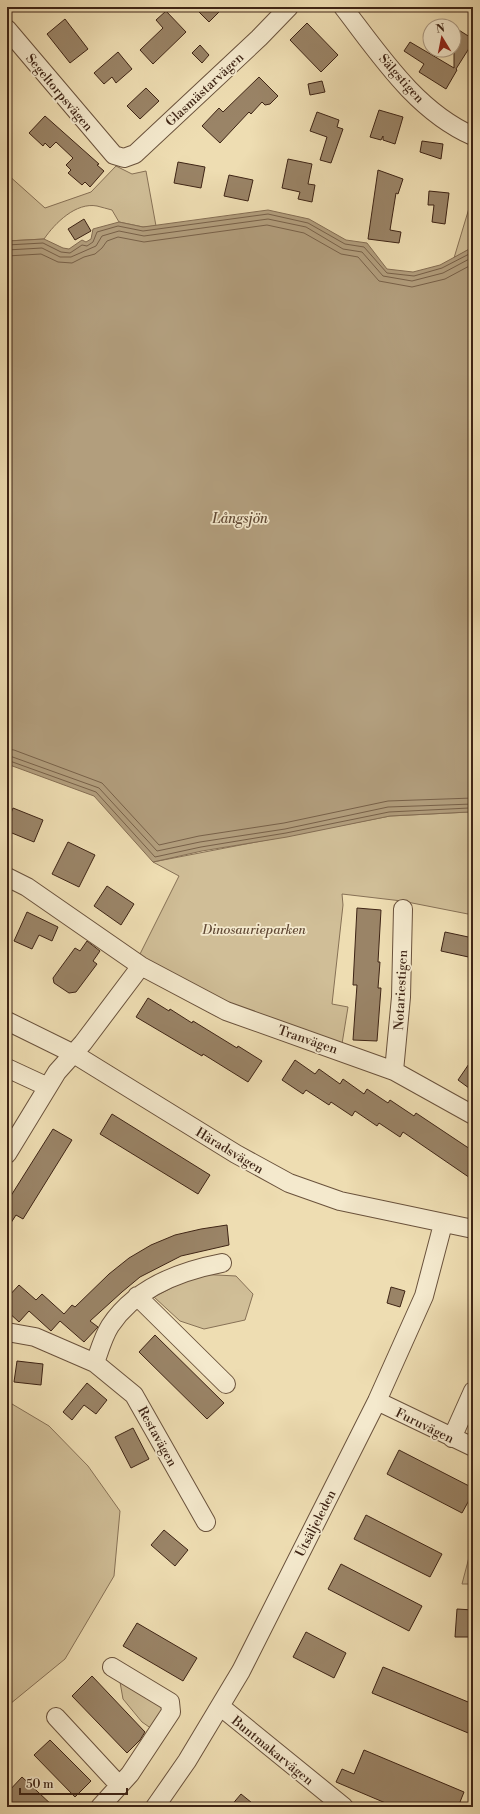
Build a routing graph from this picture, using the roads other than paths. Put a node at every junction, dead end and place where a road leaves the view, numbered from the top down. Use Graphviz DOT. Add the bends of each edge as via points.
graph roads {
  1 [pos="289,7"];
  2 [pos="343,7"];
  3 [pos="7,28"];
  4 [pos="473,136"];
  5 [pos="114,155"];
  6 [pos="7,877"];
  7 [pos="403,909"];
  8 [pos="141,966"];
  9 [pos="7,1021"];
  10 [pos="74,1054"];
  11 [pos="7,1068"];
  12 [pos="394,1071"];
  13 [pos="48,1087"];
  14 [pos="473,1115"];
  15 [pos="7,1154"];
  16 [pos="442,1224"];
  17 [pos="473,1229"];
  18 [pos="222,1263"];
  19 [pos="138,1296"];
  20 [pos="7,1332"];
  21 [pos="95,1363"];
  22 [pos="226,1384"];
  23 [pos="473,1391"];
  24 [pos="377,1402"];
  25 [pos="452,1438"];
  26 [pos="473,1447"];
  27 [pos="206,1522"];
  28 [pos="112,1667"];
  29 [pos="221,1707"];
  30 [pos="56,1717"];
  31 [pos="119,1784"];
  32 [pos="100,1807"];
  33 [pos="155,1807"];
  34 [pos="344,1807"];
  1 -- 5 [label="street, Glasmästarvägen" via="135,154 124,158"];
  2 -- 4 [label="street, Sälgstigen" via="414,95 462,132"];
  3 -- 5 [label="street, Segeltorpsvägen"];
  6 -- 8 [label="street, Tranvägen" via="28,887"];
  7 -- 12 [label="street, Notariestigen" via="401,997"];
  8 -- 10 [label="street"];
  8 -- 12 [label="street, Tranvägen" via="226,1010"];
  9 -- 10 [label="street, Häradsvägen"];
  10 -- 13 [label="street" via="57,1072"];
  10 -- 16 [label="street, Häradsvägen" via="236,1154 289,1183 340,1201"];
  11 -- 13 [label="street"];
  12 -- 14 [label="street, Tranvägen"];
  13 -- 15 [label="street"];
  16 -- 17 [label="street, Häradsvägen"];
  16 -- 24 [label="street, Utsäljeleden" via="424,1296"];
  18 -- 19 [label="street" via="175,1276"];
  19 -- 21 [label="street" via="109,1327"];
  19 -- 22 [label="street"];
  20 -- 21 [label="street, Restavägen" via="35,1338"];
  21 -- 27 [label="street, Restavägen" via="134,1395"];
  23 -- 25 [label="street"];
  24 -- 25 [label="street, Furuvägen"];
  24 -- 29 [label="street, Utsäljeleden"];
  25 -- 26 [label="street, Furuvägen"];
  28 -- 31 [label="street" via="170,1702 171,1712 130,1774"];
  29 -- 33 [label="street, Utsäljeleden"];
  29 -- 34 [label="street, Buntmakarvägen"];
  30 -- 31 [label="street"];
  31 -- 32 [label="street"];
}
